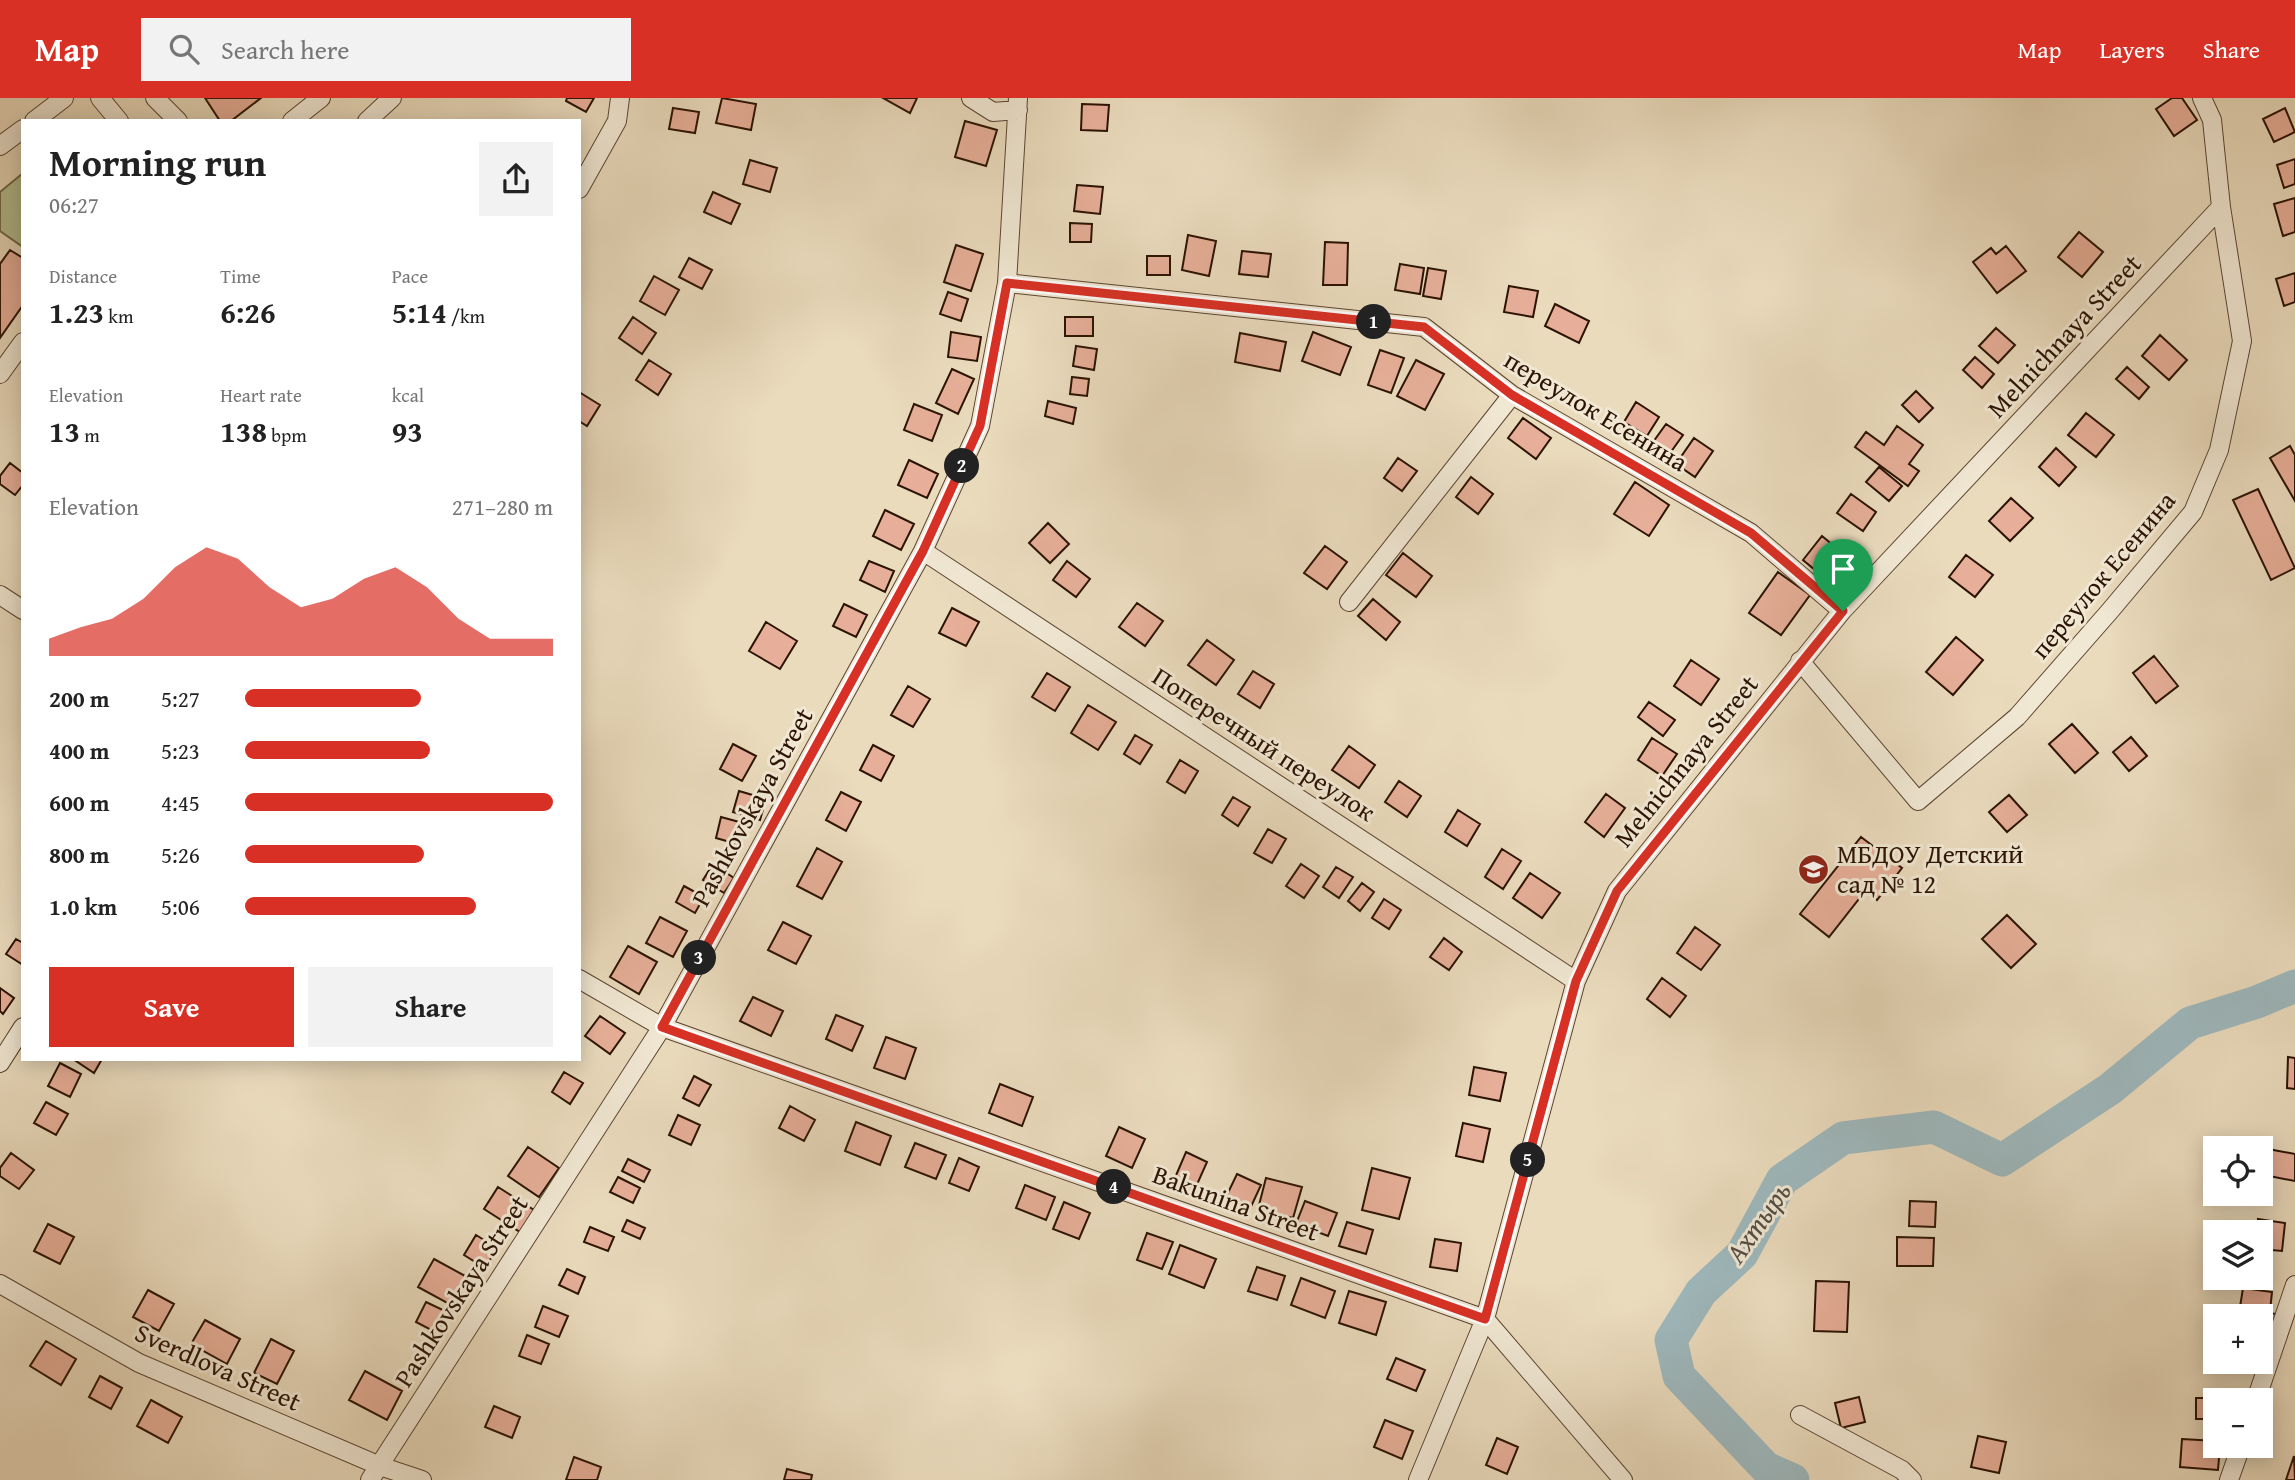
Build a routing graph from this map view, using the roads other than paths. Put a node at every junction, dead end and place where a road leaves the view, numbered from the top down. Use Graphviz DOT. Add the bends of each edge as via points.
graph roads {
  1 [pos="64,98"];
  2 [pos="100,98"];
  3 [pos="155,98"];
  4 [pos="321,98"];
  5 [pos="392,98"];
  6 [pos="620,98"];
  7 [pos="971,98"];
  8 [pos="2202,98"];
  9 [pos="1018,104"];
  10 [pos="37,119"];
  11 [pos="117,119"];
  12 [pos="176,119"];
  13 [pos="295,119"];
  14 [pos="369,119"];
  15 [pos="21,130"];
  16 [pos="0,146"];
  17 [pos="581,185"];
  18 [pos="2221,207"];
  19 [pos="1007,283"];
  20 [pos="21,345"];
  21 [pos="0,374"];
  22 [pos="1512,395"];
  23 [pos="923,551"];
  24 [pos="0,595"];
  25 [pos="1349,602"];
  26 [pos="21,609"];
  27 [pos="1843,611"];
  28 [pos="1800,661"];
  29 [pos="581,980"];
  30 [pos="1576,981"];
  31 [pos="662,1027"];
  32 [pos="21,1030"];
  33 [pos="0,1063"];
  34 [pos="0,1284"];
  35 [pos="2295,1285"];
  36 [pos="1485,1319"];
  37 [pos="2260,1388"];
  38 [pos="1800,1415"];
  39 [pos="2237,1458"];
  40 [pos="375,1473"];
  41 [pos="422,1480"];
  42 [pos="1418,1480"];
  43 [pos="1623,1480"];
  44 [pos="1912,1480"];
  45 [pos="2229,1480"];
  1 -- 10 [label="street"];
  2 -- 11 [label="street"];
  3 -- 12 [label="street"];
  4 -- 13 [label="street"];
  5 -- 14 [label="street"];
  6 -- 17 [label="street" via="617,121"];
  7 -- 9 [label="street" via="993,112"];
  8 -- 18 [label="street, переулок Есенина" via="2213,120"];
  9 -- 19 [label="street, Pashkovskaya Street"];
  15 -- 16 [label="street"];
  18 -- 27 [label="street, Melnichnaya Street"];
  18 -- 28 [label="street, переулок Есенина" via="2242,341 2219,450 2193,512 2017,717 1918,801"];
  19 -- 22 [label="street, переулок Есенина" via="1424,327"];
  19 -- 23 [label="street, Pashkovskaya Street" via="980,426"];
  20 -- 21 [label="street"];
  22 -- 25 [label="street"];
  22 -- 27 [label="street, переулок Есенина" via="1751,533"];
  23 -- 30 [label="street, Поперечный переулок"];
  23 -- 31 [label="street, Pashkovskaya Street"];
  24 -- 26 [label="street"];
  27 -- 28 [label="street, Melnichnaya Street"];
  28 -- 30 [label="street, Melnichnaya Street" via="1617,891"];
  29 -- 31 [label="street, Bakunina Street"];
  30 -- 36 [label="street, Melnichnaya Street"];
  31 -- 36 [label="street, Bakunina Street"];
  31 -- 40 [label="street, Pashkovskaya Street"];
  32 -- 33 [label="street"];
  34 -- 40 [label="street, Sverdlova Street" via="139,1363"];
  35 -- 37 [label="street"];
  36 -- 42 [label="street, Melnichnaya Street"];
  36 -- 43 [label="street, Bakunina Street"];
  38 -- 44 [label="street" via="1902,1470"];
  39 -- 45 [label="street"];
  40 -- 41 [label="street, Sverdlova Street"];
}
